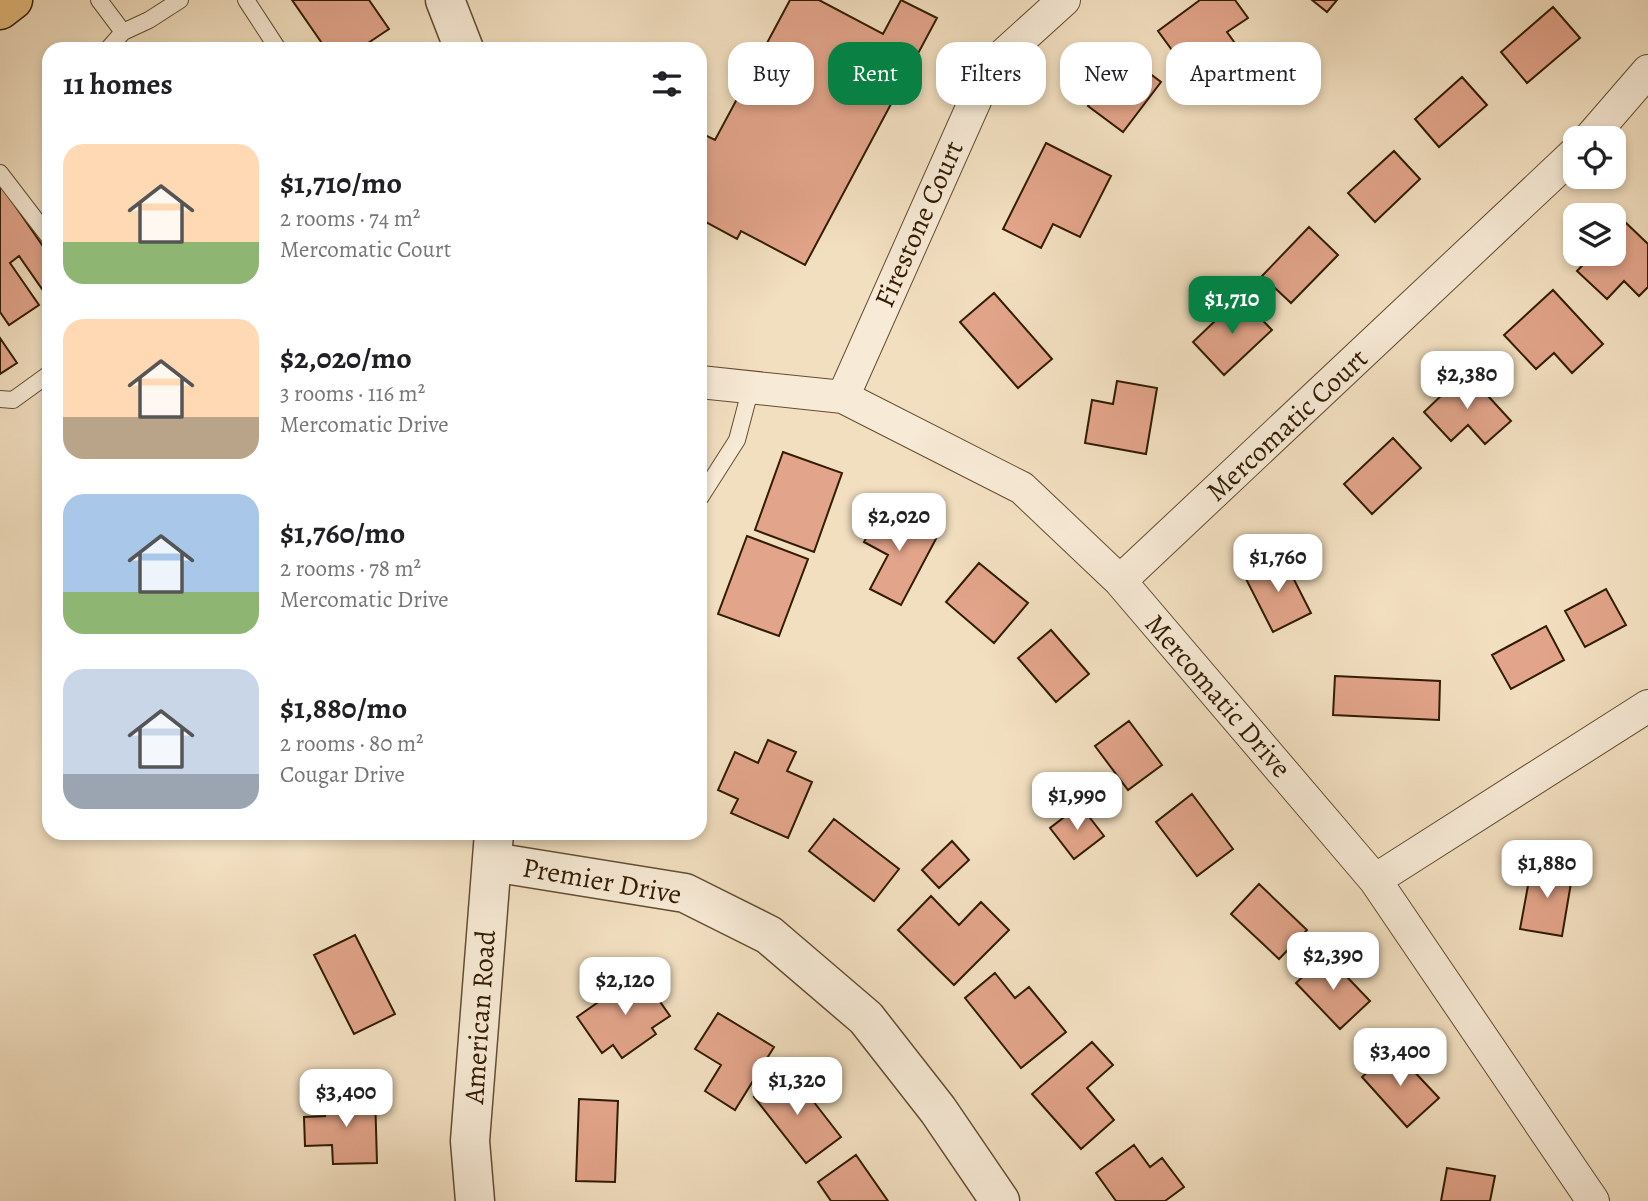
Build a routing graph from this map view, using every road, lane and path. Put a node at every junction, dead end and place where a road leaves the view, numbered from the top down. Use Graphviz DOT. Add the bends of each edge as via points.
graph roads {
  1 [pos="13,0"];
  2 [pos="99,0"];
  3 [pos="180,0"];
  4 [pos="246,0"];
  5 [pos="445,0"];
  6 [pos="1064,0"];
  7 [pos="0,10"];
  8 [pos="123,32"];
  9 [pos="114,42"];
  10 [pos="273,42"];
  11 [pos="458,42"];
  12 [pos="1648,71"];
  13 [pos="1600,126"];
  14 [pos="1563,164"];
  15 [pos="0,173"];
  16 [pos="42,228"];
  17 [pos="42,379"];
  18 [pos="707,383"];
  19 [pos="751,387"];
  20 [pos="843,397"];
  21 [pos="0,399"];
  22 [pos="707,487"];
  23 [pos="1120,581"];
  24 [pos="1648,706"];
  25 [pos="493,847"];
  26 [pos="1375,880"];
  27 [pos="475,1201"];
  28 [pos="1000,1201"];
  29 [pos="1593,1201"];
  1 -- 7 [label="main road"];
  2 -- 8 [label="lane"];
  3 -- 8 [label="lane"];
  4 -- 10 [label="lane"];
  5 -- 11 [label="street"];
  6 -- 20 [label="street, Firestone Court" via="990,66"];
  8 -- 9 [label="lane"];
  12 -- 13 [label="street"];
  14 -- 23 [label="street, Mercomatic Court"];
  15 -- 16 [label="lane"];
  17 -- 21 [label="lane" via="13,400"];
  18 -- 19 [label="street, Mercomatic Drive"];
  19 -- 20 [label="street, Mercomatic Drive"];
  19 -- 22 [label="lane" via="737,440"];
  20 -- 23 [label="street, Mercomatic Drive" via="1022,488"];
  23 -- 26 [label="street, Mercomatic Drive"];
  24 -- 26 [label="street"];
  25 -- 27 [label="street, American Road" via="470,1142"];
  25 -- 28 [label="street, Premier Drive" via="685,893 769,935 866,1018 938,1110"];
  26 -- 29 [label="street, Mercomatic Drive"];
}
